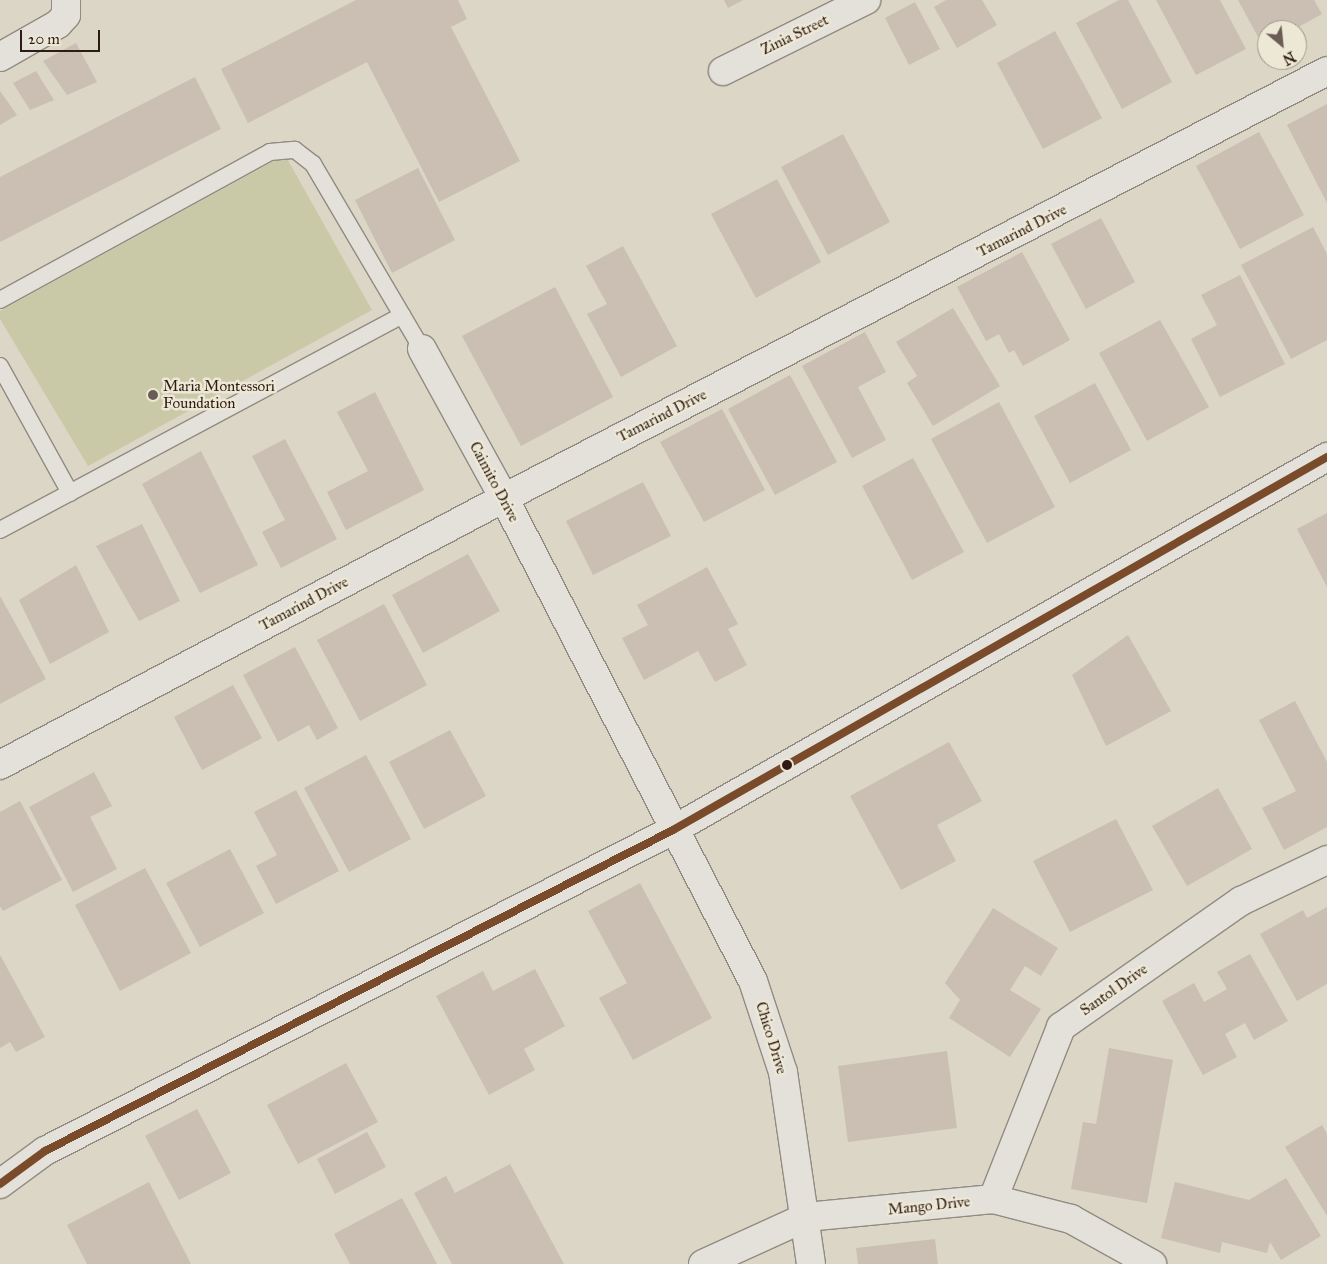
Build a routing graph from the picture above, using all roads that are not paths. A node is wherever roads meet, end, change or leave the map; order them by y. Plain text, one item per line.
1 (866, 0) edge
2 (66, 8) edge
3 (0, 57) edge
4 (723, 71) dead end
5 (1327, 71) edge
6 (0, 300) edge
7 (402, 315) junction
8 (422, 349) joint
9 (0, 366) edge
10 (1327, 457) edge
11 (70, 493) junction
12 (504, 498) junction
13 (0, 530) edge
14 (0, 765) edge
15 (673, 830) junction
16 (1327, 860) edge
17 (0, 1184) edge
18 (993, 1199) junction
19 (806, 1217) junction
20 (703, 1264) edge
21 (811, 1264) edge
22 (1152, 1264) edge

1 - 4 street, Zinia Street
2 - 3 street
5 - 12 street, Tamarind Drive
6 - 7 lane
7 - 8 lane
7 - 11 lane
8 - 12 street, Caimito Drive
9 - 11 lane
10 - 15 street
11 - 13 lane
12 - 14 street, Tamarind Drive
12 - 15 street, Caimito Drive
15 - 17 street
15 - 19 street, Chico Drive
16 - 18 street, Santol Drive
18 - 19 street, Mango Drive
18 - 22 street, Mango Drive
19 - 20 street, Mango Drive
19 - 21 street, Chico Drive

